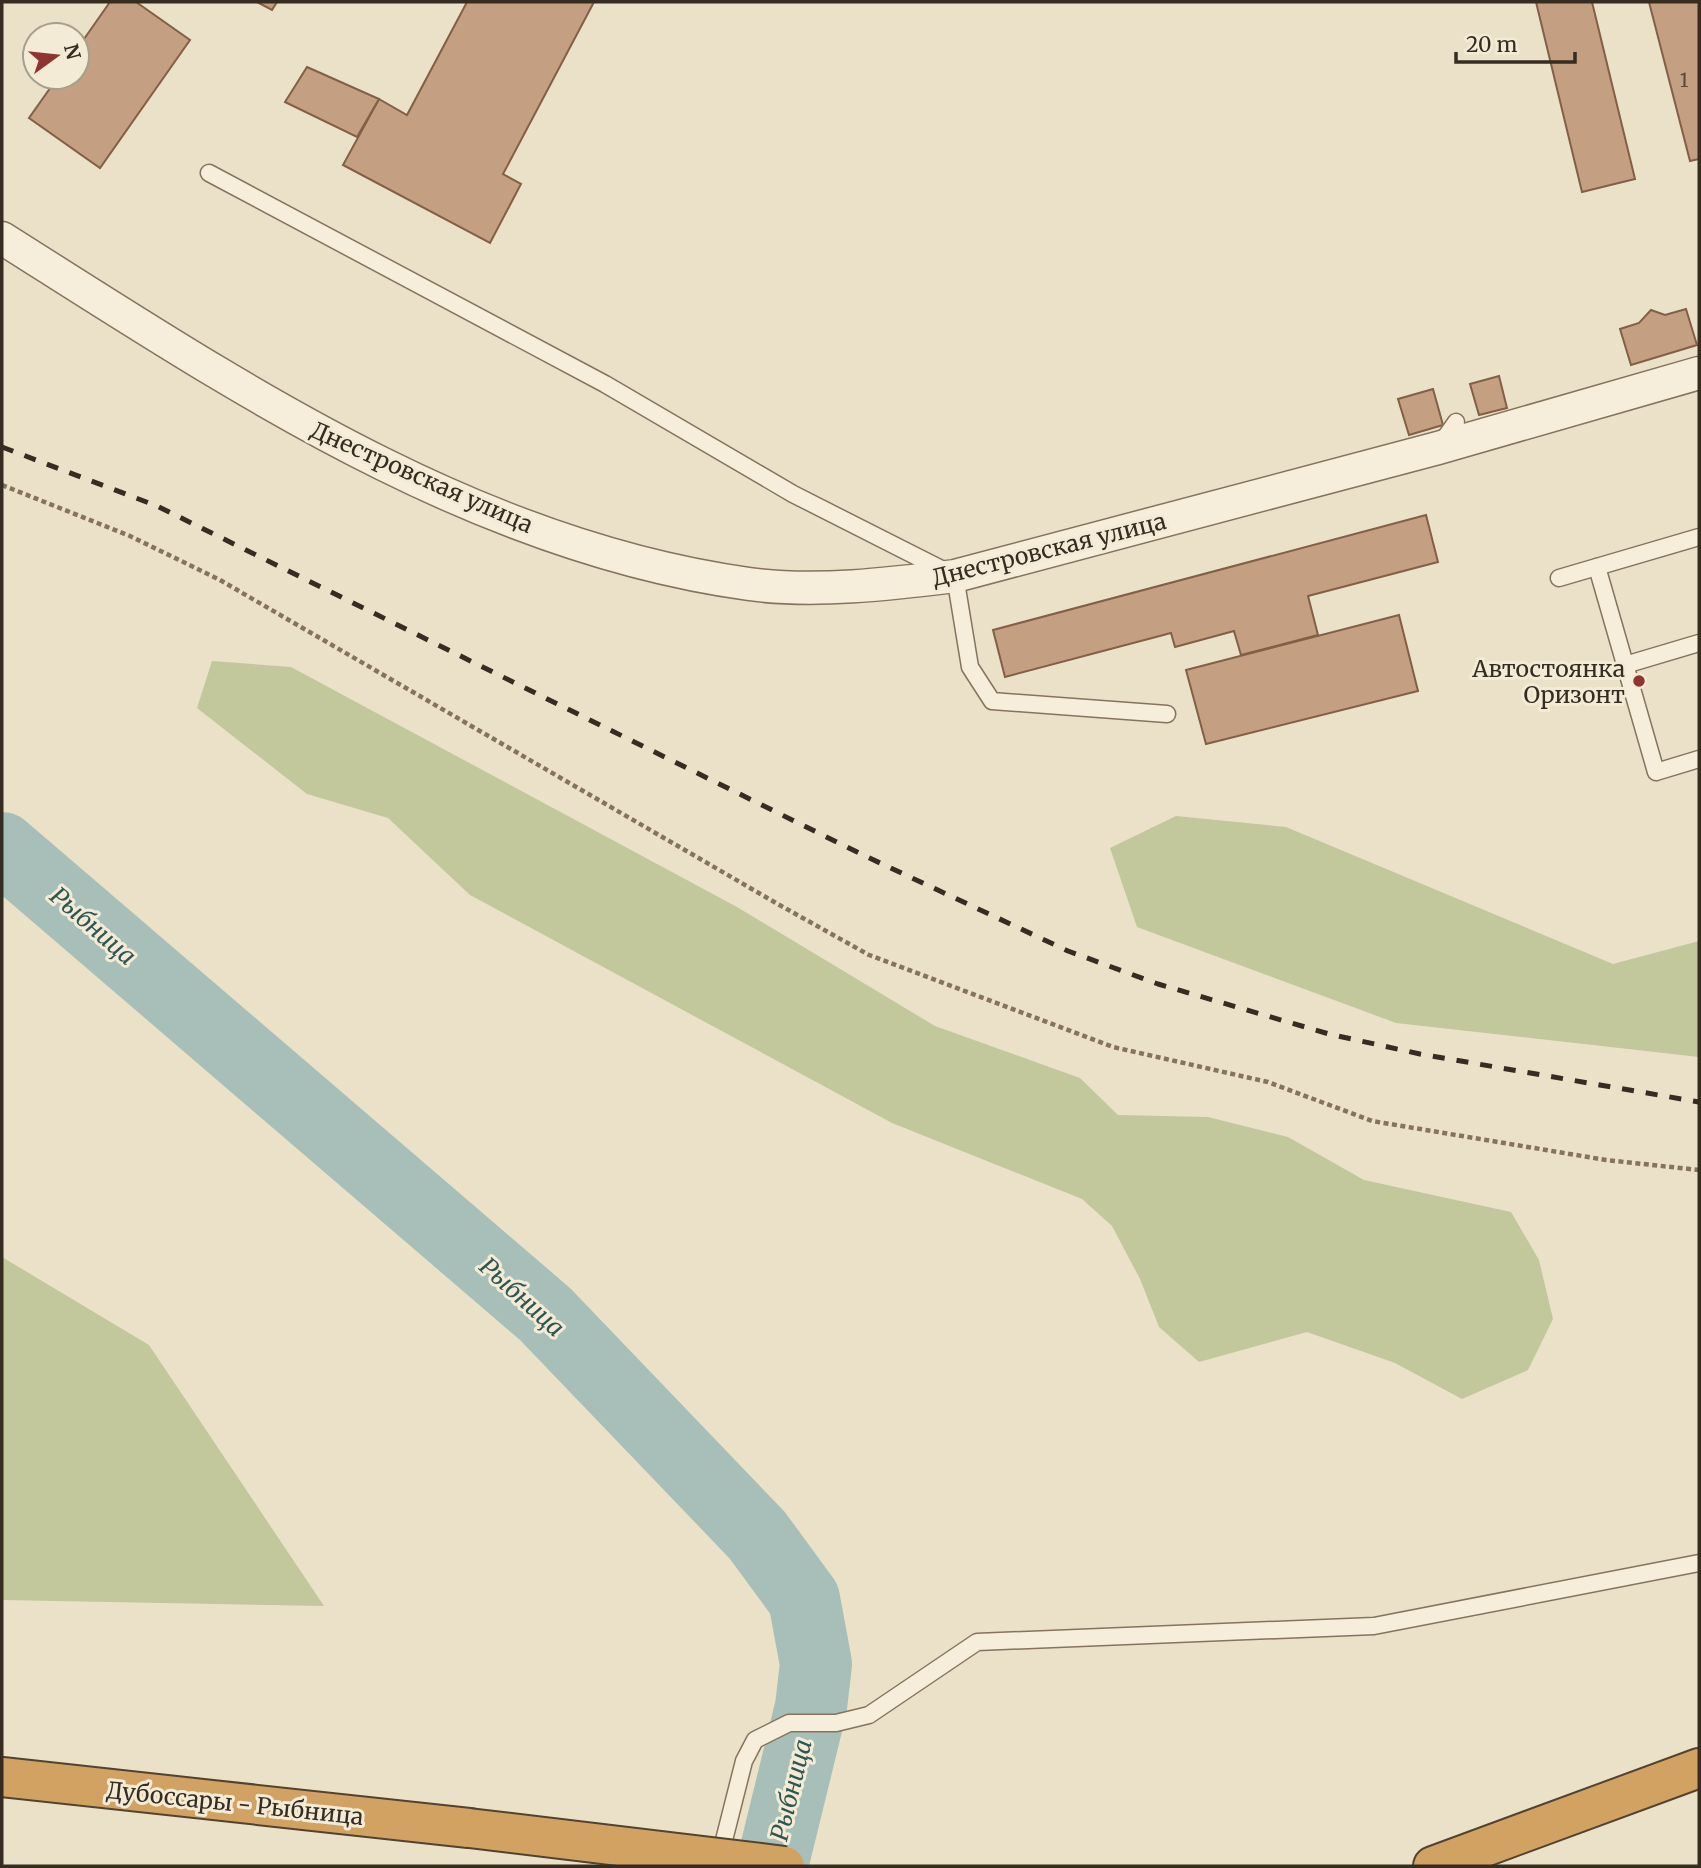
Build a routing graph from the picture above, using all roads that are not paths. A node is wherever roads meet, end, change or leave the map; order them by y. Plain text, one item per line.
1 (209, 173) dead end
2 (2, 238) edge
3 (1699, 373) edge
4 (1456, 422) dead end
5 (1438, 448) junction
6 (1699, 537) edge
7 (1597, 567) junction
8 (955, 576) junction
9 (1559, 578) dead end
10 (1699, 643) edge
11 (1625, 665) junction
12 (1167, 714) dead end
13 (1699, 759) edge
14 (1699, 1563) edge
15 (1699, 1768) edge
16 (2, 1777) edge
17 (717, 1866) edge
18 (785, 1866) edge
19 (1433, 1866) edge

1 - 8 lane
2 - 8 street, Днестровская улица
3 - 5 street, Днестровская улица
4 - 5 lane
5 - 8 street, Днестровская улица
6 - 7 lane
7 - 9 lane
7 - 11 lane
8 - 12 lane
10 - 11 lane
11 - 13 lane
14 - 17 lane
15 - 19 highway
16 - 18 highway, Дубоссары - Рыбница, bridge

